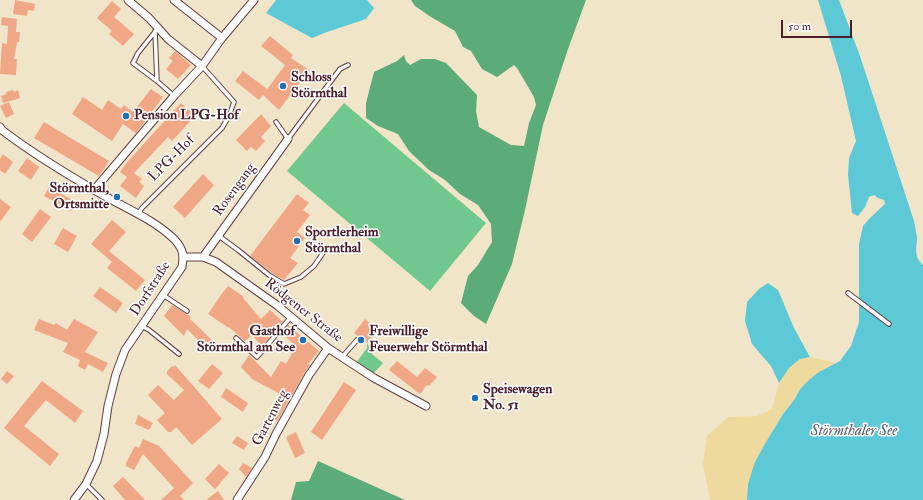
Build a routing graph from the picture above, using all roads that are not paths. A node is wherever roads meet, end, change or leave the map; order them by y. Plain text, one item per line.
1 (128, 0) edge
2 (174, 0) edge
3 (254, 0) edge
4 (157, 30) junction
5 (222, 38) junction
6 (348, 64) dead end
7 (202, 66) junction
8 (157, 81) junction
9 (174, 96) junction
10 (276, 122) dead end
11 (0, 127) edge
12 (288, 139) junction
13 (94, 190) junction
14 (138, 214) junction
15 (218, 235) junction
16 (325, 250) dead end
17 (184, 257) junction
18 (203, 257) junction
19 (848, 293) dead end
20 (163, 295) junction
21 (188, 311) dead end
22 (292, 316) junction
23 (889, 324) dead end
24 (142, 326) junction
25 (236, 338) dead end
26 (357, 340) dead end
27 (328, 348) junction
28 (179, 354) dead end
29 (342, 357) junction
30 (426, 406) dead end
31 (86, 484) junction
32 (74, 500) edge
33 (102, 500) edge
34 (237, 500) edge

1 - 4 street
2 - 5 street
3 - 5 street
4 - 7 street
4 - 8 lane
4 - 8 lane
5 - 7 street
6 - 12 lane
7 - 9 street
7 - 14 lane, LPG-Hof
8 - 9 lane
9 - 13 street
10 - 12 lane
11 - 13 street, Dorfstraße
12 - 15 street, Rosengang
13 - 14 street, Dorfstraße
14 - 17 street, Dorfstraße
15 - 16 lane
15 - 18 street, Rosengang
17 - 18 street, Rödgener Straße
17 - 20 street, Dorfstraße
18 - 22 street, Rödgener Straße
19 - 23 lane
20 - 21 lane
20 - 24 street, Dorfstraße
22 - 25 lane
22 - 27 street, Rödgener Straße
24 - 28 lane
24 - 31 street, Dorfstraße
26 - 29 lane
27 - 29 street, Rödgener Straße
27 - 34 street, Gartenweg
29 - 30 street, Rödgener Straße
31 - 32 street, Dorfstraße
31 - 33 lane

